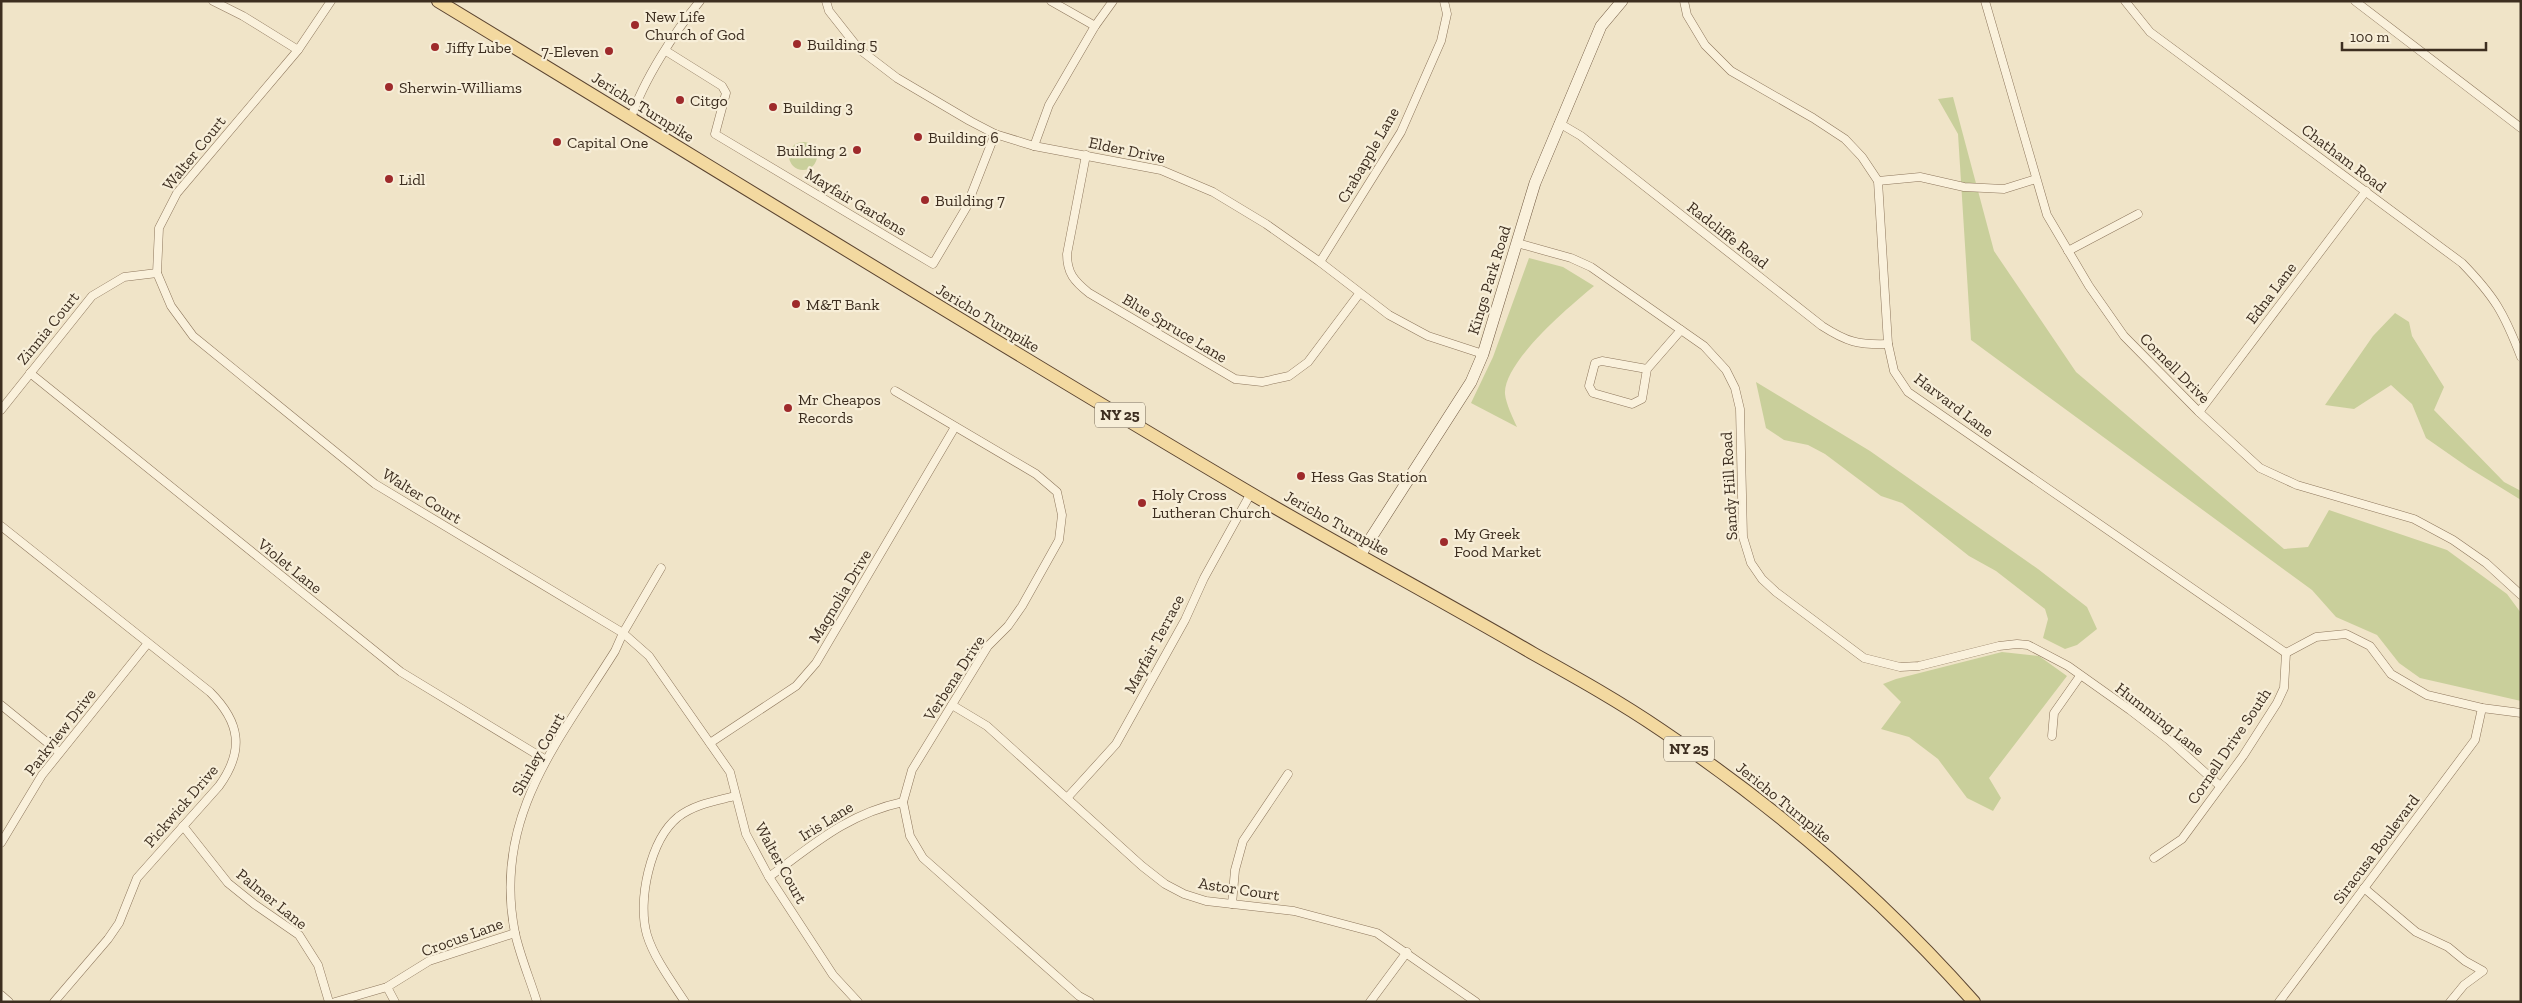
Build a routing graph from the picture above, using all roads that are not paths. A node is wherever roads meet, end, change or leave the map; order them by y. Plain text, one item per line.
1 (213, 1) edge
2 (331, 1) edge
3 (438, 1) edge
4 (700, 1) edge
5 (826, 1) edge
6 (1051, 1) edge
7 (1113, 1) edge
8 (1444, 1) edge
9 (1622, 1) edge
10 (1684, 1) edge
11 (1985, 1) edge
12 (2125, 1) edge
13 (2355, 1) edge
14 (1095, 26) junction
15 (298, 50) junction
16 (666, 51) junction
17 (631, 118) junction
18 (1559, 123) junction
19 (2521, 128) edge
20 (995, 134) junction
21 (1034, 146) junction
22 (1086, 155) junction
23 (2036, 179) junction
24 (1878, 180) junction
25 (2366, 191) junction
26 (2138, 214) dead end
27 (1517, 243) junction
28 (2068, 251) junction
29 (1320, 262) junction
30 (157, 273) junction
31 (1359, 294) junction
32 (1681, 330) junction
33 (1888, 344) junction
34 (1483, 354) junction
35 (2521, 357) edge
36 (1647, 370) junction
37 (30, 373) junction
38 (895, 391) dead end
39 (1, 410) edge
40 (2199, 412) junction
41 (955, 427) junction
42 (1251, 493) junction
43 (1, 526) edge
44 (1360, 555) junction
45 (661, 568) dead end
46 (2521, 595) edge
47 (623, 633) junction
48 (148, 643) junction
49 (2286, 653) junction
50 (2080, 676) junction
51 (1, 704) edge
52 (952, 705) junction
53 (2482, 708) junction
54 (2521, 713) edge
55 (2052, 736) dead end
56 (710, 743) junction
57 (59, 752) junction
58 (546, 760) junction
59 (1288, 774) dead end
60 (2220, 786) junction
61 (735, 796) junction
62 (1067, 798) junction
63 (904, 802) junction
64 (183, 826) junction
65 (1, 843) edge
66 (2154, 858) dead end
67 (768, 877) junction
68 (2364, 888) junction
69 (1232, 904) junction
70 (516, 933) junction
71 (1408, 952) junction
72 (387, 987) junction
73 (1, 995) edge
74 (9, 1002) edge
75 (54, 1002) edge
76 (328, 1002) edge
77 (336, 1002) edge
78 (395, 1002) edge
79 (537, 1002) edge
80 (685, 1002) edge
81 (858, 1002) edge
82 (1090, 1002) edge
83 (1370, 1002) edge
84 (1476, 1002) edge
85 (1974, 1002) edge
86 (2279, 1002) edge
87 (2450, 1002) edge

1 - 15 street
2 - 15 street, Walter Court
3 - 17 main road, Jericho Turnpike / NY 25
4 - 16 street
5 - 20 street, Elder Drive
6 - 14 street
7 - 14 street
8 - 29 street, Crabapple Lane
9 - 18 street, Kings Park Road
10 - 24 street
11 - 23 street, Cornell Drive
12 - 25 street, Chatham Road
13 - 19 street
14 - 21 street
15 - 30 street, Walter Court
16 - 17 street
16 - 20 street, Mayfair Gardens
17 - 42 main road, Jericho Turnpike / NY 25
18 - 27 street, Kings Park Road
18 - 33 street, Radcliffe Road
20 - 21 street, Elder Drive
21 - 22 street, Elder Drive
22 - 29 street, Elder Drive
22 - 31 street, Blue Spruce Lane
23 - 24 street
23 - 28 street, Cornell Drive
24 - 33 street, Harvard Lane
25 - 35 street, Chatham Road
25 - 40 street, Edna Lane
26 - 28 street
27 - 32 street, Sandy Hill Road
27 - 34 street, Kings Park Road
28 - 40 street, Cornell Drive
29 - 31 street, Elder Drive
30 - 37 street, Zinnia Court
30 - 47 street, Walter Court
31 - 34 street, Elder Drive
32 - 36 street
32 - 50 street, Sandy Hill Road
33 - 49 street, Harvard Lane
34 - 44 street, Kings Park Road
36 - 36 street
37 - 39 street, Zinnia Court
37 - 58 street, Violet Lane
38 - 41 street, Verbena Drive
40 - 46 street, Cornell Drive
41 - 52 street, Verbena Drive
41 - 56 street, Magnolia Drive
42 - 44 main road, Jericho Turnpike / NY 25
42 - 62 street, Mayfair Terrace
43 - 48 street, Pickwick Drive
44 - 85 main road, Jericho Turnpike / NY 25
45 - 47 street, Shirley Court
47 - 56 street, Walter Court
47 - 58 street, Shirley Court
48 - 57 street, Parkview Drive
48 - 64 street, Pickwick Drive
49 - 53 street
49 - 60 street, Cornell Drive South
50 - 55 street
50 - 60 street, Humming Lane
51 - 57 street
52 - 62 street, Astor Court
52 - 63 street, Verbena Drive
53 - 54 street
53 - 68 street, Siracusa Boulevard
56 - 61 street, Walter Court
57 - 65 street, Parkview Drive
58 - 70 street, Shirley Court
59 - 69 street
60 - 66 street, Cornell Drive South
61 - 67 street, Walter Court
61 - 80 street
62 - 69 street, Astor Court
63 - 67 street, Iris Lane
63 - 82 street, Verbena Drive
64 - 75 street, Pickwick Drive
64 - 76 street, Palmer Lane
67 - 81 street, Walter Court
68 - 86 street, Siracusa Boulevard
68 - 87 street
69 - 71 street, Astor Court
70 - 72 street, Crocus Lane
70 - 79 street, Shirley Court
71 - 83 street
71 - 84 street, Astor Court
72 - 77 street, Crocus Lane
72 - 78 street
73 - 74 street

